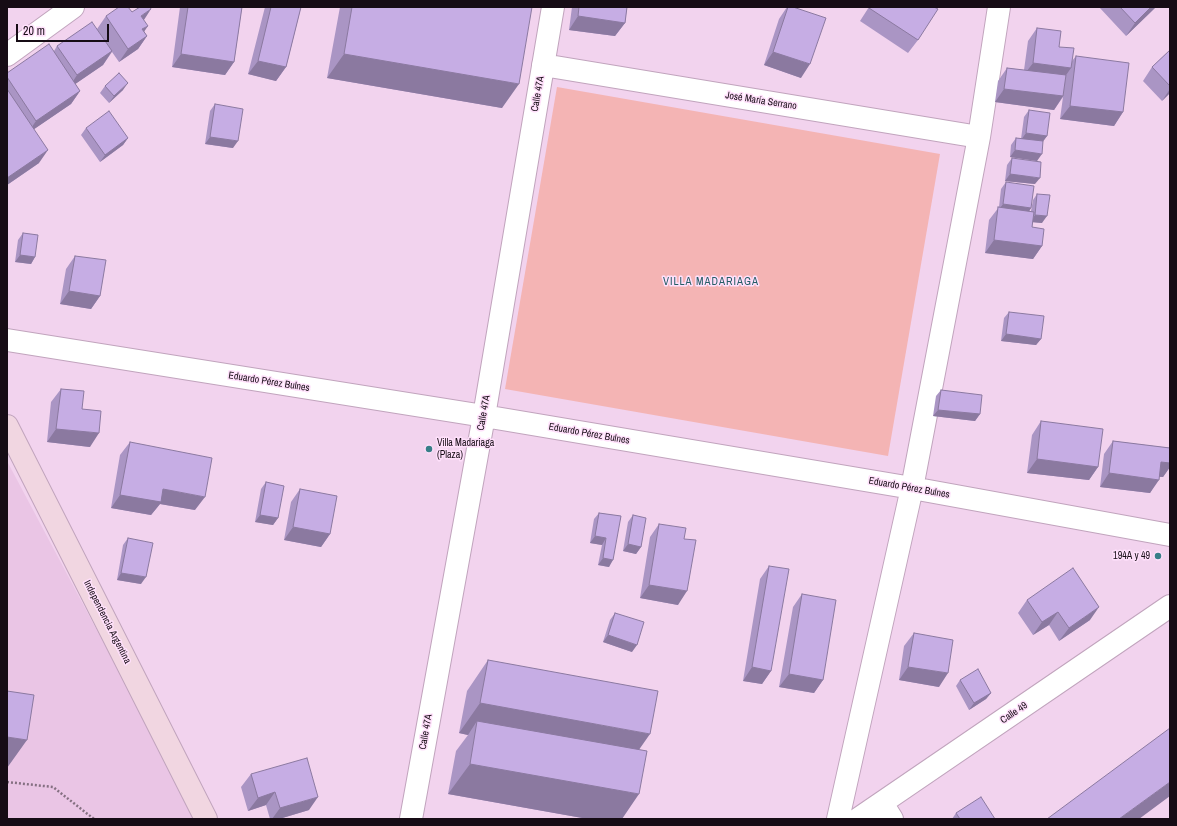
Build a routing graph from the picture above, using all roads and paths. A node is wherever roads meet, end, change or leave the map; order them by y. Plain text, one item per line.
1 (73, 7) edge
2 (999, 7) edge
3 (549, 8) edge
4 (7, 55) edge
5 (543, 65) junction
6 (979, 137) junction
7 (7, 340) edge
8 (484, 416) junction
9 (7, 426) edge
10 (912, 488) junction
11 (1170, 535) edge
12 (1170, 606) edge
13 (7, 782) edge
14 (887, 811) edge
15 (94, 819) edge
16 (206, 819) edge
17 (411, 819) edge
18 (838, 819) edge
19 (858, 819) edge

1 - 4 street
2 - 6 street
3 - 5 street, Calle 47A
5 - 6 street, José María Serrano
5 - 8 street, Calle 47A
6 - 10 street
7 - 8 street, Eduardo Pérez Bulnes
8 - 10 street, Eduardo Pérez Bulnes
8 - 17 street, Calle 47A
9 - 16 main road, Independencia Argentina
10 - 11 street, Eduardo Pérez Bulnes
10 - 18 street
12 - 14 street, Calle 49
13 - 15 path
14 - 19 street, Calle 49

